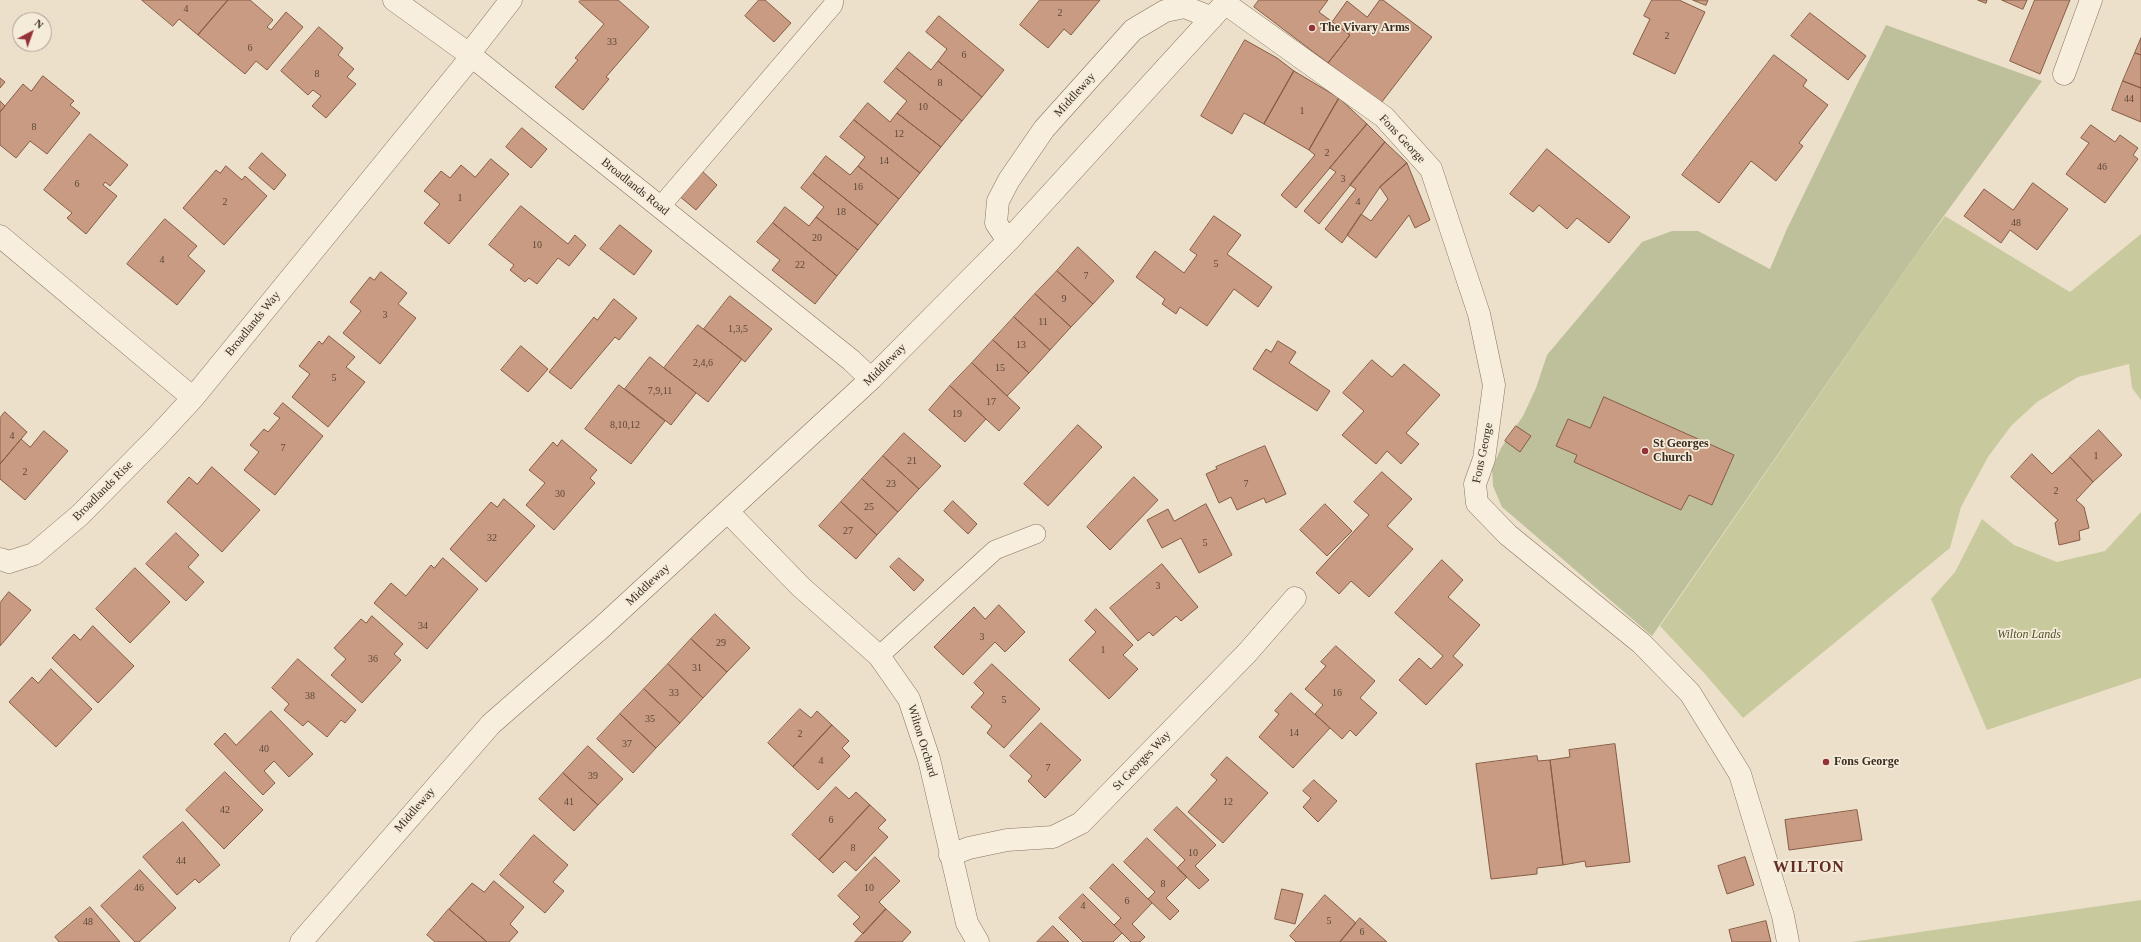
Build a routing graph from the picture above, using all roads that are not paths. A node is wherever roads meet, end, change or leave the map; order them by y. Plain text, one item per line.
1 (394, 0) edge
2 (511, 0) edge
3 (834, 0) edge
4 (2091, 0) edge
5 (1222, 7) edge
6 (471, 55) junction
7 (2064, 74) dead end
8 (660, 207) junction
9 (0, 236) edge
10 (1008, 241) junction
11 (871, 380) junction
12 (193, 398) junction
13 (728, 512) junction
14 (1036, 534) dead end
15 (0, 559) edge
16 (1295, 598) dead end
17 (879, 656) junction
18 (950, 855) junction
19 (301, 942) edge
20 (978, 942) edge
21 (1788, 942) edge

1 - 6 street, Broadlands Road
2 - 6 street, Broadlands Way
3 - 8 lane
4 - 7 street
5 - 10 street, Middleway
5 - 10 street, Middleway
5 - 21 street, Fons George
6 - 8 street, Broadlands Road
6 - 12 street, Broadlands Way
8 - 11 street, Broadlands Road
9 - 12 street
10 - 11 street, Middleway
11 - 13 street, Middleway
12 - 15 street, Broadlands Rise
13 - 17 street, Wilton Orchard
13 - 19 street, Middleway
14 - 17 lane
16 - 18 street, St Georges Way
17 - 18 street, Wilton Orchard
18 - 20 street, Wilton Orchard

